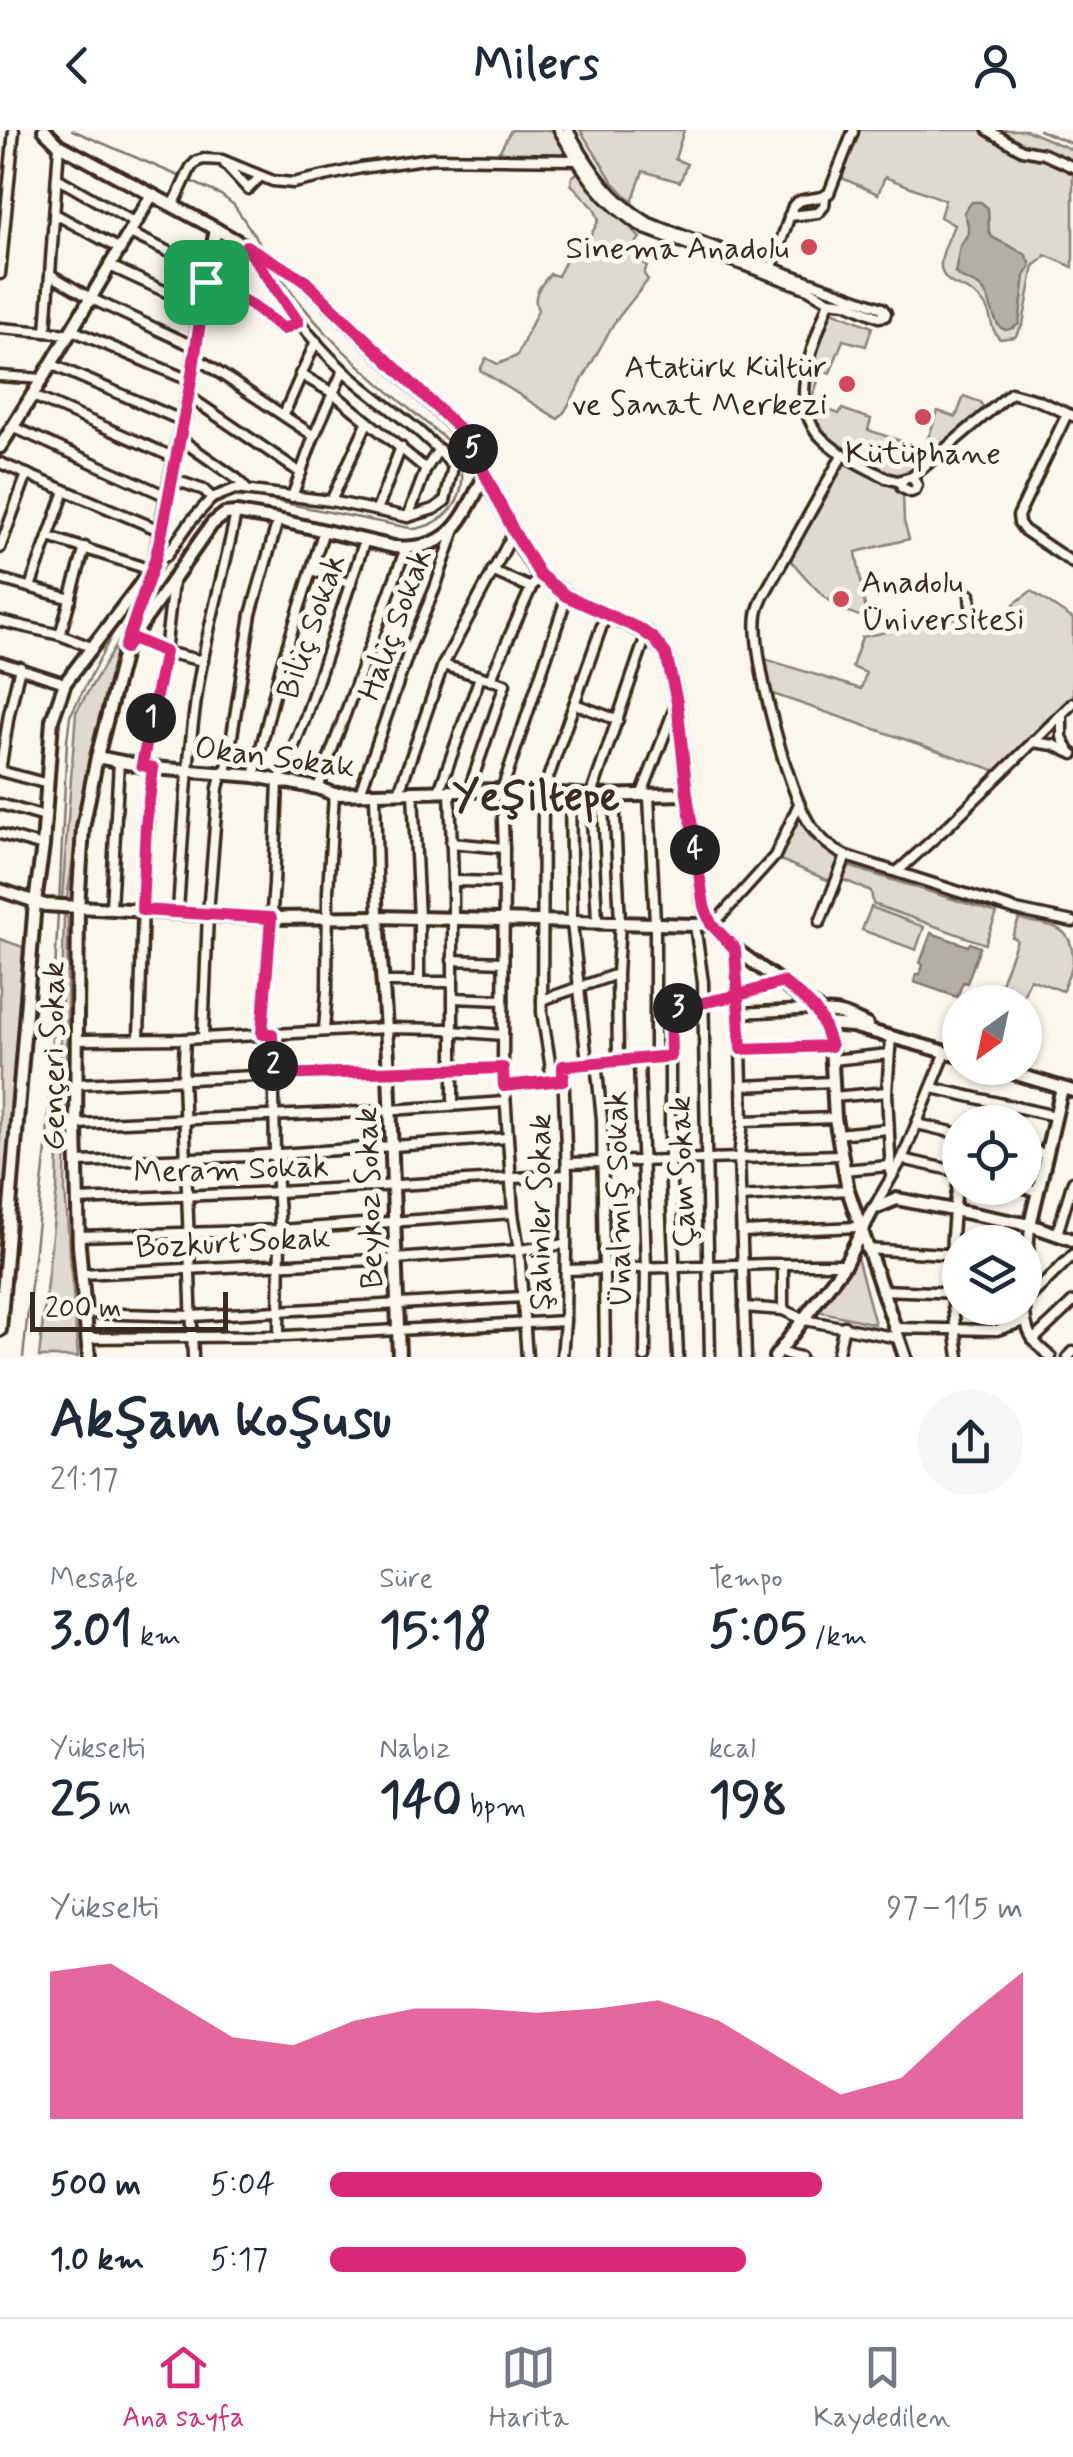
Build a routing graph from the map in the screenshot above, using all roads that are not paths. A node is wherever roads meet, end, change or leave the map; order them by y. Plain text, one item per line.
1 (14, 130) edge
2 (44, 130) edge
3 (560, 130) edge
4 (568, 130) edge
5 (988, 130) edge
6 (852, 132) edge
7 (59, 146) junction
8 (222, 160) junction
9 (581, 160) junction
10 (1073, 167) edge
11 (260, 177) junction
12 (57, 178) junction
13 (152, 195) junction
14 (825, 197) junction
15 (173, 206) junction
16 (55, 214) junction
17 (2, 215) edge
18 (789, 216) junction
19 (133, 228) junction
20 (216, 229) junction
21 (120, 249) junction
22 (251, 249) junction
23 (110, 266) junction
24 (771, 270) junction
25 (0, 274) edge
26 (50, 275) junction
27 (207, 276) junction
28 (832, 298) junction
29 (92, 299) junction
30 (201, 308) junction
31 (298, 322) junction
32 (0, 328) edge
33 (46, 332) junction
34 (71, 332) junction
35 (316, 342) junction
36 (195, 351) junction
37 (53, 365) junction
38 (343, 370) junction
39 (300, 374) junction
40 (0, 376) edge
41 (42, 379) junction
42 (191, 381) junction
43 (334, 393) junction
44 (31, 395) junction
45 (188, 396) junction
46 (284, 414) junction
47 (1070, 415) edge
48 (183, 421) junction
49 (368, 423) junction
50 (13, 427) junction
51 (314, 436) junction
52 (180, 439) junction
53 (0, 447) edge
54 (401, 448) junction
55 (439, 449) junction
56 (843, 454) junction
57 (176, 458) junction
58 (0, 463) edge
59 (426, 469) junction
60 (301, 473) junction
61 (26, 474) junction
62 (485, 475) junction
63 (172, 479) junction
64 (65, 490) junction
65 (246, 490) junction
66 (168, 497) junction
67 (292, 497) junction
68 (212, 498) junction
69 (331, 502) junction
70 (377, 510) junction
71 (236, 512) junction
72 (408, 516) junction
73 (278, 520) junction
74 (455, 528) junction
75 (324, 530) junction
76 (162, 531) junction
77 (514, 532) junction
78 (49, 536) junction
79 (365, 540) junction
80 (85, 547) junction
81 (0, 548) edge
82 (406, 548) junction
83 (1073, 563) edge
84 (153, 565) junction
85 (312, 570) junction
86 (492, 571) junction
87 (540, 575) junction
88 (174, 576) junction
89 (0, 579) edge
90 (351, 584) junction
91 (30, 587) junction
92 (531, 588) junction
93 (970, 595) dead end
94 (566, 596) junction
95 (70, 599) junction
96 (971, 606) dead end
97 (606, 614) junction
98 (0, 621) edge
99 (647, 633) junction
100 (60, 635) junction
101 (128, 643) junction
102 (91, 648) junction
103 (165, 652) junction
104 (203, 661) junction
105 (0, 662) edge
106 (443, 666) junction
107 (20, 667) junction
108 (485, 679) junction
109 (65, 682) junction
110 (677, 702) junction
111 (1073, 702) edge
112 (575, 704) junction
113 (1063, 714) junction
114 (618, 720) junction
115 (1033, 742) junction
116 (1071, 753) edge
117 (97, 757) junction
118 (119, 761) junction
119 (147, 766) junction
120 (189, 770) junction
121 (0, 771) edge
122 (222, 773) junction
123 (254, 776) junction
124 (278, 782) junction
125 (48, 784) junction
126 (318, 788) junction
127 (469, 790) junction
128 (502, 790) junction
129 (445, 791) junction
130 (400, 792) junction
131 (414, 792) junction
132 (543, 792) junction
133 (360, 793) junction
134 (375, 793) junction
135 (334, 794) junction
136 (570, 794) junction
137 (687, 794) junction
138 (591, 796) junction
139 (614, 796) junction
140 (646, 796) junction
141 (0, 804) edge
142 (799, 804) junction
143 (45, 817) junction
144 (0, 834) edge
145 (451, 843) junction
146 (43, 846) junction
147 (504, 848) junction
148 (846, 856) junction
149 (898, 872) junction
150 (453, 881) junction
151 (504, 882) junction
152 (0, 890) edge
153 (40, 903) junction
154 (72, 907) junction
155 (111, 908) junction
156 (142, 910) junction
157 (178, 911) junction
158 (208, 913) junction
159 (328, 917) junction
160 (378, 917) junction
161 (271, 918) junction
162 (420, 918) junction
163 (453, 919) junction
164 (502, 922) junction
165 (541, 922) junction
166 (597, 922) junction
167 (620, 922) junction
168 (820, 922) dead end
169 (1073, 922) edge
170 (572, 923) junction
171 (655, 923) junction
172 (711, 924) junction
173 (695, 926) junction
174 (735, 949) junction
175 (452, 960) junction
176 (503, 962) junction
177 (617, 974) junction
178 (419, 981) junction
179 (383, 982) junction
180 (452, 982) junction
181 (783, 982) junction
182 (579, 986) junction
183 (739, 995) junction
184 (453, 998) junction
185 (503, 1000) junction
186 (542, 1000) junction
187 (703, 1004) junction
188 (739, 1013) junction
189 (820, 1016) junction
190 (386, 1028) junction
191 (324, 1030) junction
192 (452, 1031) junction
193 (262, 1034) junction
194 (272, 1034) junction
195 (503, 1036) junction
196 (891, 1036) junction
197 (139, 1038) junction
198 (203, 1038) junction
199 (185, 1039) junction
200 (77, 1040) junction
201 (831, 1046) junction
202 (741, 1049) junction
203 (942, 1051) edge
204 (889, 1054) junction
205 (671, 1056) junction
206 (655, 1058) junction
207 (832, 1060) junction
208 (639, 1061) junction
209 (592, 1062) junction
210 (618, 1062) junction
211 (942, 1063) edge
212 (563, 1066) junction
213 (503, 1068) junction
214 (550, 1068) junction
215 (389, 1071) junction
216 (452, 1071) junction
217 (273, 1075) junction
218 (182, 1080) junction
219 (558, 1081) junction
220 (832, 1082) junction
221 (1042, 1082) edge
222 (77, 1084) junction
223 (504, 1086) junction
224 (742, 1086) junction
225 (933, 1088) junction
226 (1067, 1089) edge
227 (886, 1092) junction
228 (833, 1097) junction
229 (505, 1102) junction
230 (453, 1106) junction
231 (389, 1110) junction
232 (273, 1116) junction
233 (1055, 1116) junction
234 (835, 1118) junction
235 (185, 1120) junction
236 (742, 1121) junction
237 (76, 1124) junction
238 (918, 1124) junction
239 (888, 1129) junction
240 (942, 1130) edge
241 (837, 1134) junction
242 (508, 1138) junction
243 (390, 1146) junction
244 (1042, 1153) edge
245 (274, 1154) junction
246 (1045, 1154) junction
247 (840, 1155) junction
248 (740, 1157) junction
249 (187, 1158) junction
250 (706, 1158) junction
251 (902, 1159) junction
252 (670, 1160) junction
253 (603, 1161) junction
254 (644, 1161) junction
255 (77, 1162) junction
256 (567, 1164) junction
257 (890, 1166) junction
258 (1042, 1168) edge
259 (942, 1169) edge
260 (843, 1170) junction
261 (567, 1175) junction
262 (510, 1176) junction
263 (891, 1177) junction
264 (1073, 1181) edge
265 (392, 1185) junction
266 (848, 1190) junction
267 (278, 1192) junction
268 (188, 1194) junction
269 (741, 1197) junction
270 (77, 1200) junction
271 (954, 1205) edge
272 (1034, 1205) edge
273 (872, 1209) junction
274 (953, 1210) junction
275 (513, 1213) junction
276 (394, 1223) junction
277 (954, 1225) edge
278 (1030, 1225) joint
279 (1042, 1229) edge
280 (280, 1230) junction
281 (860, 1231) junction
282 (742, 1232) junction
283 (188, 1233) junction
284 (1057, 1234) junction
285 (79, 1236) junction
286 (1073, 1240) edge
287 (566, 1244) junction
288 (866, 1249) junction
289 (519, 1250) junction
290 (942, 1253) edge
291 (1073, 1255) edge
292 (395, 1259) junction
293 (743, 1264) junction
294 (783, 1264) junction
295 (845, 1264) junction
296 (281, 1265) junction
297 (708, 1265) junction
298 (675, 1266) junction
299 (646, 1267) junction
300 (605, 1269) junction
301 (190, 1270) junction
302 (566, 1270) junction
303 (81, 1274) junction
304 (1042, 1285) edge
305 (880, 1290) junction
306 (942, 1292) edge
307 (523, 1297) junction
308 (1073, 1302) edge
309 (396, 1305) junction
310 (744, 1307) junction
311 (783, 1310) junction
312 (278, 1312) junction
313 (85, 1313) junction
314 (192, 1316) junction
315 (806, 1320) junction
316 (565, 1321) junction
317 (526, 1324) junction
318 (955, 1325) edge
319 (1013, 1325) edge
320 (1027, 1325) edge
321 (844, 1326) junction
322 (955, 1329) junction
323 (0, 1330) edge
324 (397, 1330) junction
325 (896, 1333) junction
326 (280, 1336) junction
327 (87, 1338) junction
328 (192, 1338) junction
329 (1033, 1340) junction
330 (1040, 1349) junction
331 (777, 1355) edge
332 (88, 1357) edge
333 (192, 1357) edge
334 (398, 1357) edge
335 (527, 1357) edge
336 (562, 1357) edge
337 (604, 1357) edge
338 (645, 1357) edge
339 (678, 1357) edge
340 (710, 1357) edge
341 (746, 1357) edge
342 (800, 1357) edge
343 (837, 1357) edge
344 (904, 1357) edge
345 (959, 1357) edge
346 (1030, 1357) edge
347 (1051, 1357) edge

1 - 17 street
2 - 7 street
3 - 9 street
4 - 9 street
5 - 10 street
6 - 14 street
7 - 12 street
7 - 13 street
8 - 11 street
8 - 11 street
8 - 15 street
9 - 11 street
9 - 24 street
12 - 16 street
12 - 19 street
13 - 15 street
13 - 19 street
14 - 18 street
14 - 18 street
15 - 20 street
16 - 21 street
16 - 26 street
17 - 25 street
18 - 24 street
19 - 21 street
19 - 27 street
20 - 22 street
20 - 27 street, Gençeri Sokak
21 - 23 street
22 - 31 street
22 - 62 street
23 - 29 street
23 - 30 street
24 - 28 street
24 - 28 street
26 - 29 street
26 - 33 street
27 - 30 street, Gençeri Sokak
27 - 31 street
28 - 28 street
28 - 56 street
29 - 34 street
29 - 36 street
30 - 36 street, Gençeri Sokak
31 - 35 street
32 - 33 street
33 - 34 street
34 - 37 street
34 - 42 street
35 - 38 street
35 - 39 street
36 - 42 street, Gençeri Sokak
36 - 46 street
37 - 41 street
37 - 48 street
38 - 43 street
38 - 55 street
39 - 43 street
39 - 46 street
40 - 41 street
41 - 44 street
42 - 45 street, Gençeri Sokak
43 - 49 street
43 - 51 street
44 - 50 street
44 - 57 street
45 - 48 street, Gençeri Sokak
45 - 60 street
46 - 51 street
47 - 56 street
47 - 83 street
48 - 52 street, Gençeri Sokak
49 - 54 street
49 - 69 street
50 - 53 street
50 - 66 street
51 - 60 street
52 - 57 street, Gençeri Sokak
52 - 65 street
54 - 59 street
54 - 70 street
55 - 59 street
55 - 72 street
56 - 142 street
57 - 63 street, Gençeri Sokak
58 - 61 street
59 - 72 street
60 - 67 street
61 - 64 street
61 - 81 street
62 - 74 street
62 - 77 street
63 - 66 street, Gençeri Sokak
63 - 68 street
64 - 76 street
64 - 78 street
65 - 67 street
65 - 68 street
66 - 76 street, Gençeri Sokak
67 - 69 street
68 - 84 street
69 - 70 street
70 - 72 street
71 - 73 street
71 - 88 street
71 - 104 street
73 - 75 street
73 - 122 street
74 - 82 street
74 - 133 street, Haliç Sokak
75 - 79 street
75 - 85 street
76 - 84 street, Gençeri Sokak
77 - 86 street
77 - 87 street
78 - 80 street
78 - 91 street
79 - 82 street
79 - 90 street, Biliç Sokak
80 - 84 street
80 - 95 street
82 - 126 street
84 - 101 street, Gençeri Sokak
84 - 102 street
85 - 90 street
85 - 123 street
86 - 92 street
86 - 106 street
87 - 92 street
87 - 94 street
88 - 101 street
88 - 103 street
89 - 91 street
90 - 124 street, Biliç Sokak
91 - 95 street
92 - 108 street
93 - 96 street
94 - 97 street
94 - 128 street
95 - 100 street
97 - 99 street
97 - 112 street
98 - 100 street
99 - 110 street
99 - 114 street
100 - 102 street
101 - 103 street
101 - 117 street, Gençeri Sokak
102 - 109 street
103 - 104 street
103 - 119 street
104 - 120 street
105 - 107 street
106 - 108 street
106 - 130 street
107 - 109 street
107 - 121 street
108 - 127 street
108 - 129 street
109 - 125 street
110 - 137 street
110 - 140 street
111 - 113 street
112 - 114 street
112 - 132 street
113 - 115 street
113 - 116 street
114 - 138 street
115 - 116 street
115 - 149 street
117 - 118 street, Okan Sokak
117 - 154 street, Gençeri Sokak
118 - 119 street, Okan Sokak
118 - 155 street
119 - 120 street, Okan Sokak
119 - 156 street
120 - 122 street, Okan Sokak
120 - 157 street
121 - 125 street
122 - 123 street, Okan Sokak
122 - 158 street
123 - 124 street, Okan Sokak
124 - 126 street, Okan Sokak
124 - 161 street
125 - 143 street
126 - 135 street, Okan Sokak
127 - 128 street, Okan Sokak
127 - 129 street, Okan Sokak
128 - 132 street, Okan Sokak
128 - 147 street
129 - 131 street, Okan Sokak
129 - 145 street
130 - 131 street, Okan Sokak
130 - 134 street, Okan Sokak
131 - 162 street
132 - 136 street, Okan Sokak
132 - 165 street
133 - 134 street, Okan Sokak
133 - 135 street, Okan Sokak
134 - 160 street
135 - 159 street
136 - 138 street, Okan Sokak
136 - 170 street
137 - 140 street, Okan Sokak
137 - 172 street
138 - 139 street, Okan Sokak
138 - 166 street
139 - 140 street, Okan Sokak
139 - 167 street
140 - 171 street
141 - 143 street
142 - 148 street
142 - 172 street
143 - 146 street
144 - 146 street
145 - 147 street
145 - 150 street
146 - 153 street
147 - 151 street
148 - 149 street
148 - 168 street
149 - 169 street
150 - 151 street
150 - 163 street
151 - 164 street
152 - 153 street
153 - 154 street
153 - 323 street
154 - 155 street
154 - 200 street, Gençeri Sokak
155 - 156 street
156 - 157 street
156 - 197 street
157 - 158 street
158 - 161 street
158 - 198 street
159 - 160 street
159 - 161 street
159 - 191 street
160 - 162 street
160 - 179 street, Beykoz Sokak
161 - 193 street
162 - 163 street
162 - 178 street
163 - 164 street
163 - 175 street
164 - 165 street
164 - 176 street
165 - 170 street
165 - 186 street
166 - 167 street
166 - 170 street
167 - 171 street
167 - 177 street
170 - 182 street
171 - 173 street
171 - 206 street
172 - 173 street
172 - 174 street
173 - 187 street, Çam Sokak
174 - 181 street
174 - 183 street
175 - 176 street
175 - 180 street
176 - 185 street
177 - 182 street
177 - 210 street
178 - 179 street
178 - 180 street
179 - 190 street, Beykoz Sokak
180 - 184 street
181 - 183 street
181 - 189 street
182 - 186 street
182 - 209 street
183 - 187 street
183 - 188 street
184 - 185 street
184 - 192 street
185 - 195 street
186 - 214 street
187 - 205 street
187 - 250 street, Çam Sokak
188 - 189 street
188 - 202 street
189 - 196 street
189 - 201 street
190 - 191 street
190 - 192 street
190 - 215 street, Beykoz Sokak
191 - 194 street
192 - 195 street
192 - 216 street
193 - 194 street
193 - 198 street
194 - 217 street
195 - 213 street
196 - 203 street
196 - 204 street
197 - 199 street
197 - 200 street
198 - 199 street
199 - 218 street
200 - 222 street, Gençeri Sokak
201 - 202 street
201 - 207 street
202 - 224 street
204 - 207 street
204 - 227 street
205 - 206 street
205 - 252 street
206 - 208 street
207 - 220 street
208 - 210 street, Ünalmış Sokak
208 - 254 street, Ünalmış Sokak
209 - 210 street, Ünalmış Sokak
209 - 212 street, Ünalmış Sokak
209 - 253 street
211 - 225 street
212 - 214 street, Ünalmış Sokak
212 - 219 street, Şahinler Sokak
213 - 216 street
213 - 223 street
214 - 219 street
215 - 216 street
215 - 217 street
215 - 231 street, Beykoz Sokak
216 - 230 street
217 - 218 street
217 - 232 street
218 - 222 street
218 - 235 street
219 - 223 street
219 - 256 street, Şahinler Sokak
220 - 224 street
220 - 228 street
221 - 226 street
222 - 237 street, Gençeri Sokak
223 - 229 street
224 - 236 street
225 - 233 street
225 - 238 street
226 - 233 street
227 - 228 street
227 - 239 street
228 - 234 street
229 - 230 street
229 - 242 street
230 - 231 street
231 - 232 street
231 - 243 street, Beykoz Sokak
232 - 235 street
232 - 245 street
233 - 246 street
234 - 236 street
234 - 241 street
235 - 237 street
235 - 249 street
236 - 248 street
237 - 255 street, Gençeri Sokak
238 - 240 street
238 - 251 street
239 - 241 street
239 - 257 street
241 - 247 street
242 - 243 street
242 - 262 street
243 - 245 street
243 - 265 street, Beykoz Sokak
244 - 246 street
245 - 249 street
245 - 267 street
246 - 258 street
247 - 248 street
247 - 260 street
248 - 250 street
248 - 269 street
249 - 255 street
249 - 268 street
250 - 252 street
250 - 297 street, Çam Sokak
251 - 259 street
251 - 263 street
252 - 254 street
252 - 298 street
253 - 254 street
253 - 256 street
253 - 300 street
254 - 299 street, Ünalmış Sokak
255 - 270 street, Gençeri Sokak
256 - 261 street, Şahinler Sokak
257 - 260 street
257 - 263 street
260 - 266 street
261 - 262 street, Meram Sokak
261 - 287 street, Şahinler Sokak
262 - 265 street, Meram Sokak
262 - 275 street
263 - 273 street
264 - 284 street
265 - 267 street, Meram Sokak
265 - 276 street, Beykoz Sokak
266 - 269 street
266 - 281 street
267 - 268 street, Meram Sokak
267 - 280 street
268 - 270 street, Meram Sokak
268 - 283 street
269 - 282 street
270 - 285 street, Gençeri Sokak
271 - 274 street
272 - 278 street
273 - 274 street
273 - 281 street
274 - 277 street
274 - 278 street
275 - 276 street
275 - 289 street
276 - 280 street
276 - 292 street, Beykoz Sokak
279 - 284 street
280 - 283 street
280 - 296 street
281 - 282 street
281 - 288 street
281 - 295 street
282 - 293 street
283 - 285 street
283 - 301 street
284 - 286 street
285 - 303 street, Gençeri Sokak
287 - 289 street, Bozkurt Sokak
287 - 302 street, Şahinler Sokak
288 - 290 street
288 - 305 street
289 - 292 street, Bozkurt Sokak
289 - 307 street
291 - 304 street
292 - 296 street, Bozkurt Sokak
292 - 309 street, Beykoz Sokak
293 - 294 street
293 - 297 street
293 - 310 street
294 - 295 street
294 - 311 street
295 - 315 street
296 - 301 street, Bozkurt Sokak
296 - 312 street
297 - 298 street
297 - 340 street, Çam Sokak
298 - 299 street
298 - 339 street
299 - 300 street
299 - 338 street, Ünalmış Sokak
300 - 302 street
300 - 337 street
301 - 303 street, Bozkurt Sokak
301 - 314 street
302 - 316 street, Şahinler Sokak
303 - 313 street, Gençeri Sokak
305 - 306 street
305 - 325 street
307 - 309 street
307 - 317 street
308 - 329 street
309 - 312 street
309 - 324 street, Beykoz Sokak
310 - 311 street
310 - 341 street
311 - 315 street
312 - 314 street
312 - 326 street
313 - 314 street
313 - 327 street, Gençeri Sokak
314 - 328 street
315 - 321 street
315 - 331 street
316 - 317 street
316 - 336 street, Şahinler Sokak
317 - 324 street
317 - 335 street
318 - 322 street
319 - 322 street
320 - 329 street
321 - 325 street
321 - 343 street
322 - 325 street
322 - 345 street
324 - 326 street
324 - 334 street, Beykoz Sokak
325 - 344 street
326 - 328 street
327 - 328 street
327 - 332 street, Gençeri Sokak
328 - 333 street
329 - 330 street
330 - 346 street
330 - 347 street
331 - 342 street

